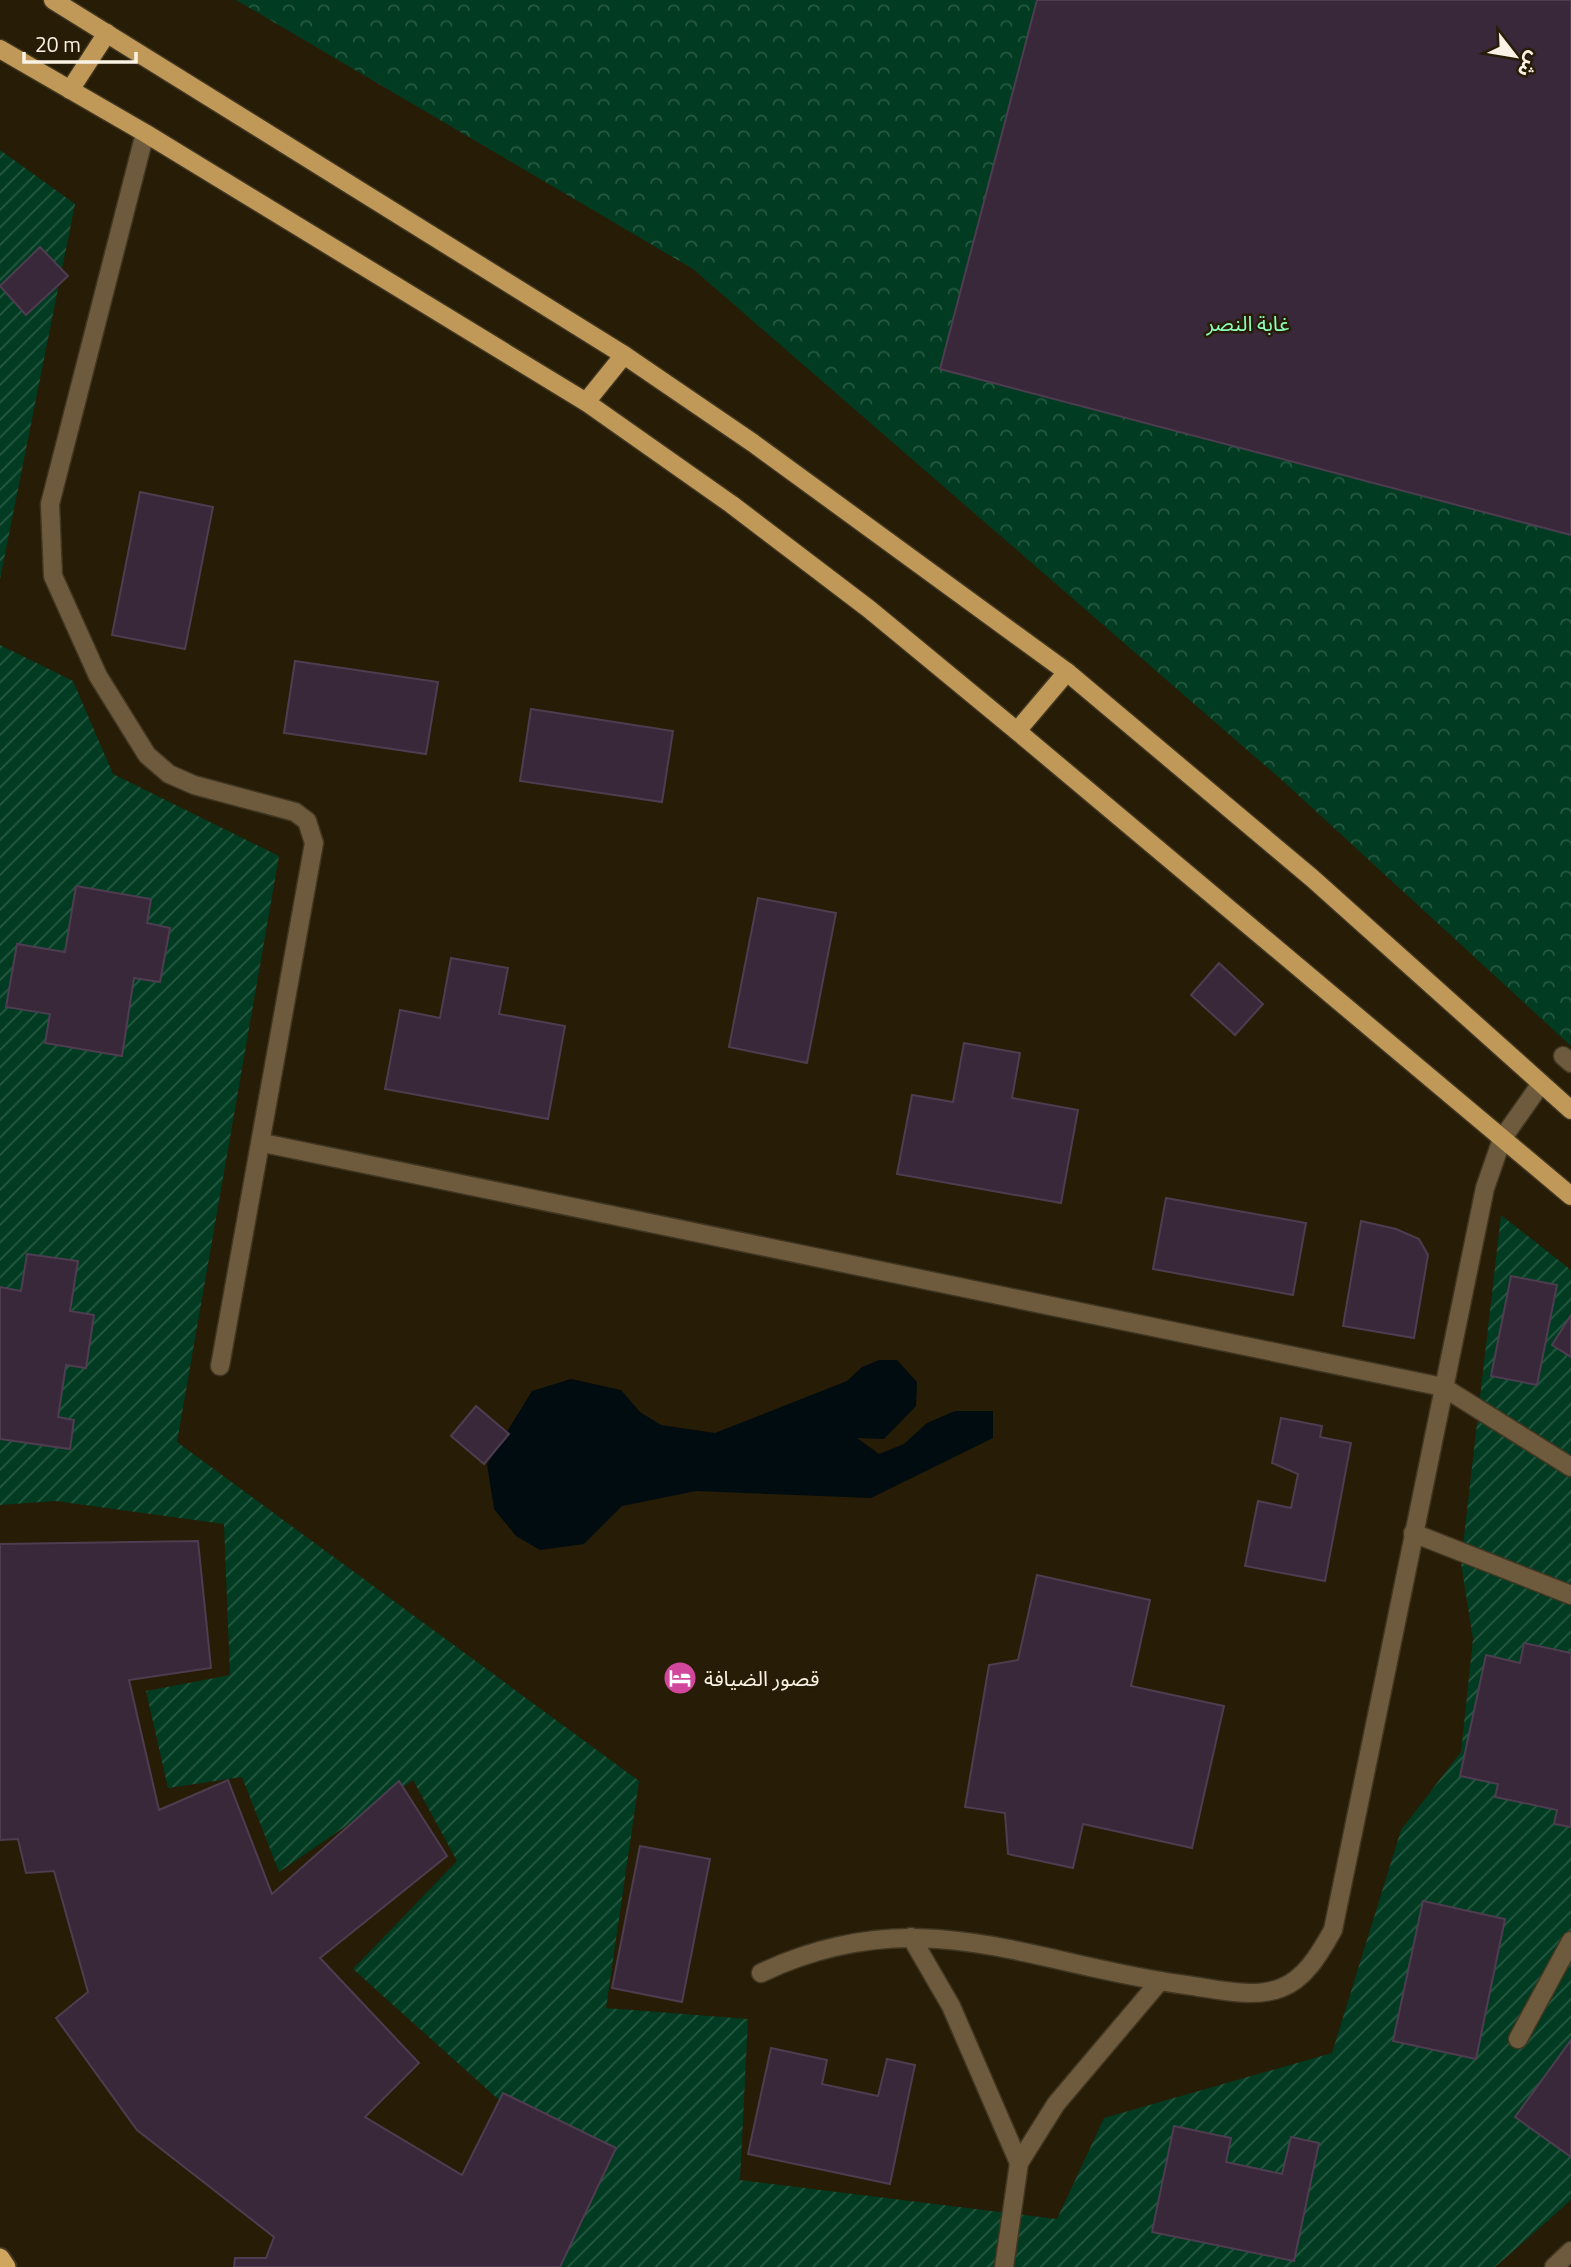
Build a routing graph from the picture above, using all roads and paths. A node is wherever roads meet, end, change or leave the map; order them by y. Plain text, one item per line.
1 (53, 0) edge
2 (107, 33) junction
3 (0, 49) edge
4 (70, 90) junction
5 (145, 133) junction
6 (624, 355) junction
7 (586, 402) junction
8 (1066, 672) junction
9 (1017, 731) junction
10 (1540, 1085) junction
11 (1571, 1110) edge
12 (1502, 1139) junction
13 (262, 1143) junction
14 (1571, 1196) edge
15 (220, 1366) dead end
16 (1443, 1387) junction
17 (1571, 1467) edge
18 (1413, 1533) junction
19 (1571, 1595) edge
20 (911, 1937) junction
21 (1571, 1941) edge
22 (761, 1973) dead end
23 (1160, 1981) junction
24 (1518, 2039) dead end
25 (1019, 2163) junction
26 (1571, 2250) edge
27 (0, 2259) edge
28 (6, 2267) edge
29 (1004, 2267) edge
30 (1554, 2267) edge

1 - 2 main road
2 - 4 main road
2 - 6 main road
3 - 4 main road
4 - 5 main road
5 - 7 main road
5 - 13 street
6 - 7 main road
6 - 8 main road
7 - 9 main road
8 - 9 main road
8 - 10 main road
9 - 12 main road
10 - 11 main road
10 - 12 street
12 - 14 main road
12 - 16 street
13 - 15 street
13 - 16 street
16 - 17 street
16 - 18 street
18 - 19 street
18 - 23 street
20 - 22 street
20 - 23 street
20 - 25 street
21 - 24 street
23 - 25 street
25 - 29 street
26 - 30 street
27 - 28 highway

